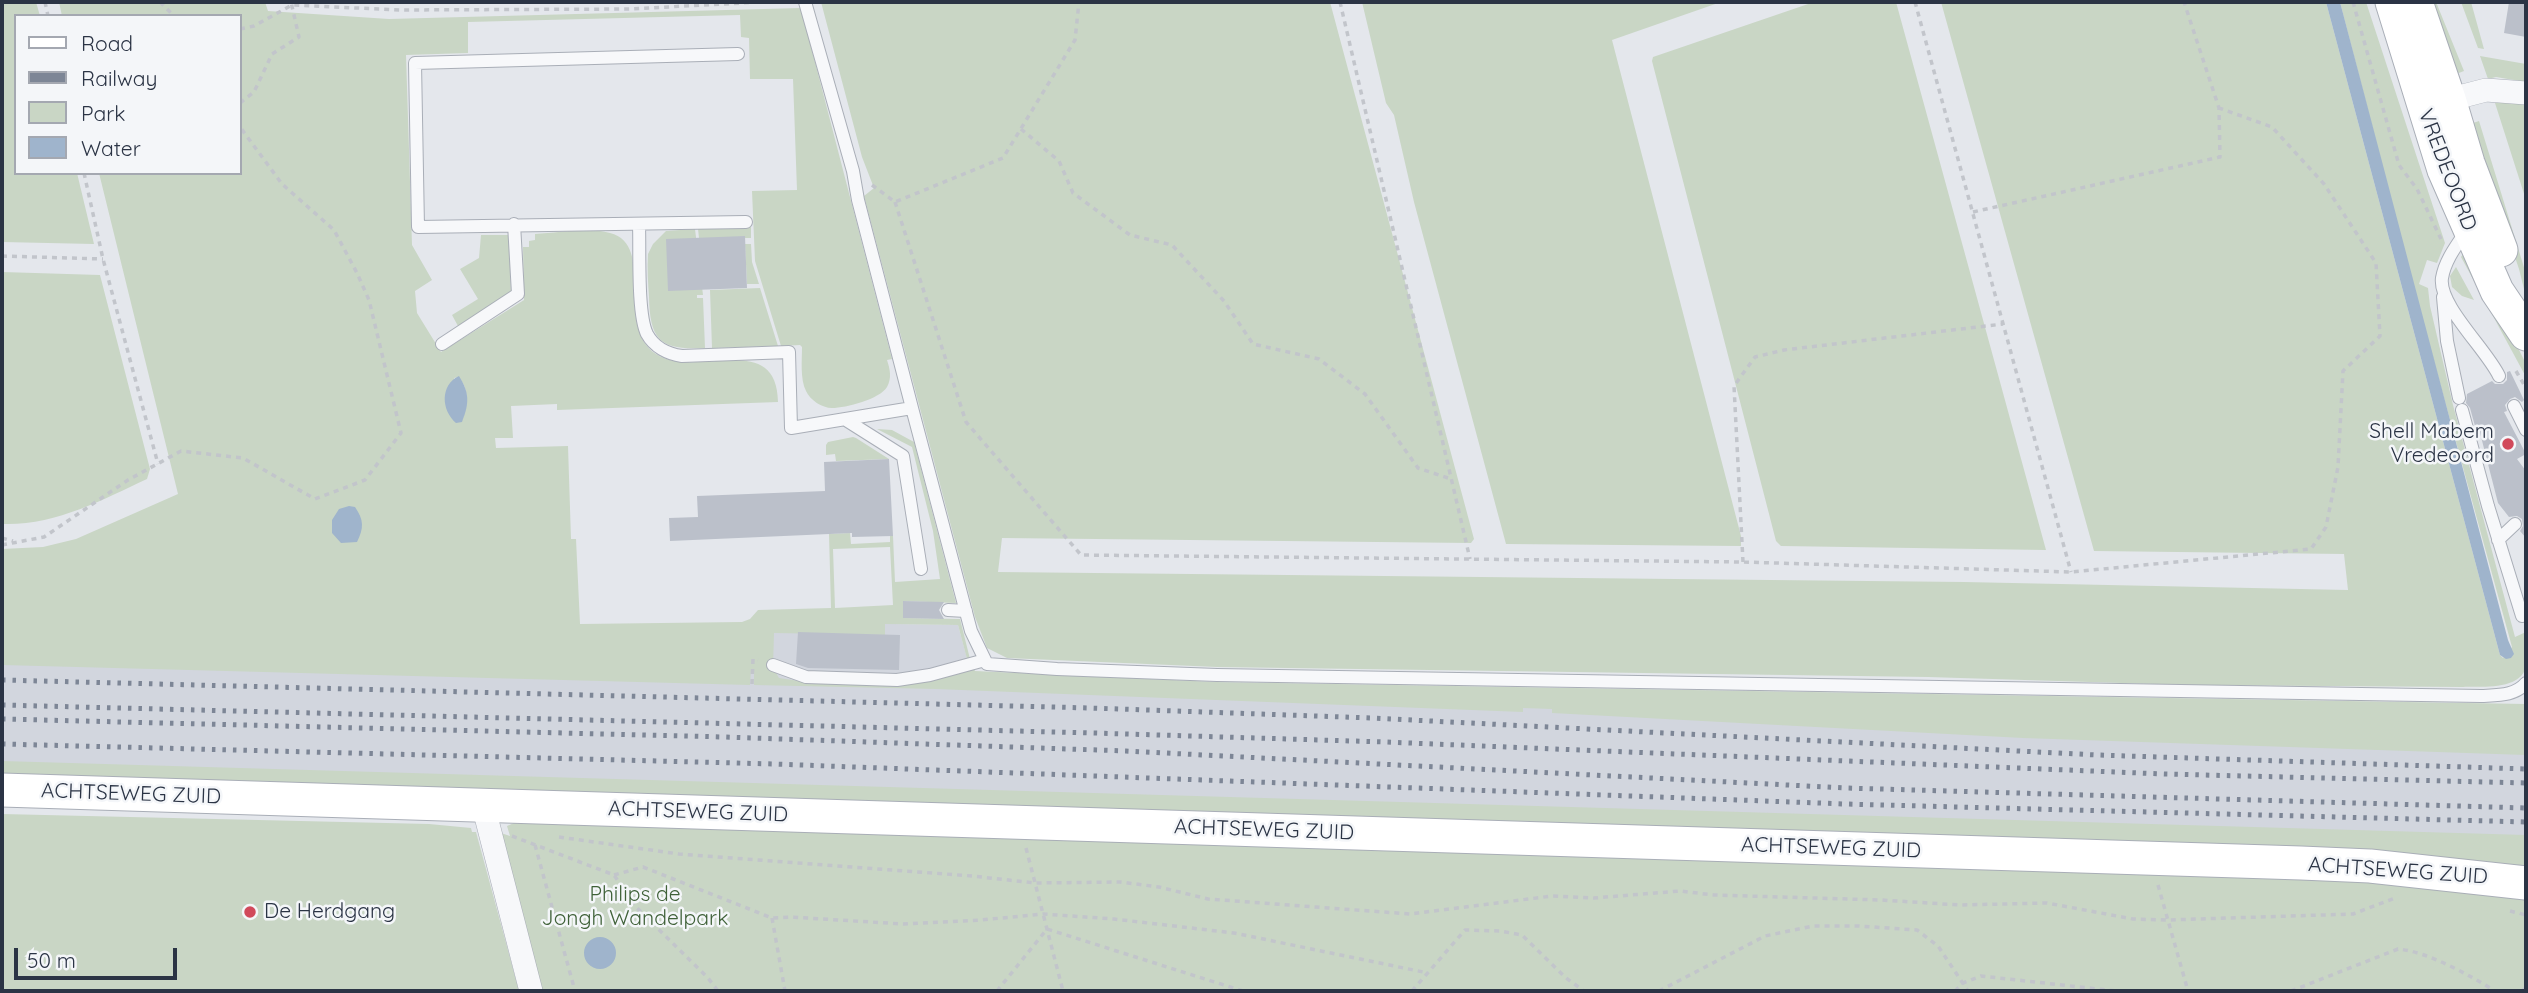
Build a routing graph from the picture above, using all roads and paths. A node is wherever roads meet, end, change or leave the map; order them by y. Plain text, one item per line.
1 (760, 2) edge
2 (805, 2) edge
3 (1079, 2) edge
4 (1340, 2) edge
5 (1915, 2) edge
6 (2184, 2) edge
7 (2353, 2) edge
8 (2392, 2) edge
9 (2416, 2) edge
10 (292, 4) edge
11 (242, 29) edge
12 (738, 54) dead end
13 (2526, 93) edge
14 (242, 101) edge
15 (2436, 103) junction
16 (2219, 108) junction
17 (242, 130) edge
18 (1021, 130) junction
19 (853, 172) junction
20 (83, 175) edge
21 (895, 202) junction
22 (1973, 212) junction
23 (746, 222) dead end
24 (514, 224) junction
25 (639, 225) junction
26 (2470, 232) junction
27 (2, 256) edge
28 (103, 259) junction
29 (2442, 293) junction
30 (2003, 324) junction
31 (2525, 332) edge
32 (442, 344) dead end
33 (2499, 376) dead end
34 (2514, 406) dead end
35 (912, 408) junction
36 (846, 420) junction
37 (2526, 430) edge
38 (158, 464) junction
39 (1451, 479) junction
40 (2515, 524) dead end
41 (2, 538) edge
42 (2498, 540) junction
43 (14, 541) junction
44 (2, 545) edge
45 (1470, 559) junction
46 (1743, 562) junction
47 (921, 569) dead end
48 (2071, 572) junction
49 (948, 610) dead end
50 (965, 611) junction
51 (2526, 614) edge
52 (985, 660) junction
53 (773, 665) dead end
54 (753, 670) dead end
55 (2526, 683) edge
56 (752, 684) dead end
57 (2, 790) edge
58 (483, 805) junction
59 (1019, 822) junction
60 (509, 834) dead end
61 (551, 836) dead end
62 (535, 844) junction
63 (2151, 858) junction
64 (614, 875) junction
65 (1035, 883) junction
66 (2526, 883) edge
67 (2403, 895) dead end
68 (2499, 909) dead end
69 (1043, 914) junction
70 (2526, 915) edge
71 (772, 918) junction
72 (2167, 920) junction
73 (1047, 929) junction
74 (1428, 973) junction
75 (1963, 984) junction
76 (2526, 988) edge
77 (531, 991) edge
78 (575, 991) edge
79 (718, 991) edge
80 (785, 991) edge
81 (997, 991) edge
82 (1063, 991) edge
83 (1243, 991) edge
84 (1412, 991) edge
85 (1584, 991) edge
86 (1659, 991) edge
87 (1955, 991) edge
88 (1968, 991) edge
89 (2116, 991) edge
90 (2188, 991) edge
91 (2291, 991) edge
92 (2495, 991) edge
93 (2522, 991) edge

1 - 10 path
2 - 19 lane
3 - 18 path
4 - 39 path
5 - 22 path
6 - 16 path
7 - 26 path
8 - 15 street, VREDEOORD
9 - 15 street, VREDEOORD
10 - 11 path
10 - 14 path
12 - 24 lane
13 - 15 street
15 - 26 street, VREDEOORD
16 - 22 path
16 - 48 path
17 - 38 path
18 - 21 path
18 - 39 path
19 - 21 path
19 - 35 lane
20 - 28 path
21 - 45 path
22 - 30 path
23 - 25 lane
24 - 25 lane
24 - 32 lane
25 - 36 lane
26 - 29 lane
26 - 31 street, VREDEOORD
27 - 28 path
28 - 38 path
29 - 33 lane
29 - 42 lane
30 - 46 path
30 - 48 path
34 - 37 lane
35 - 36 lane
35 - 50 lane
36 - 47 lane
38 - 43 path
39 - 45 path
40 - 42 lane
41 - 43 path
42 - 51 lane
43 - 44 path
45 - 46 path
46 - 48 path
49 - 50 lane
50 - 52 lane
52 - 53 lane
52 - 55 lane
54 - 56 path
57 - 58 street, ACHTSEWEG ZUID
58 - 59 street, ACHTSEWEG ZUID
58 - 77 street
59 - 63 street, ACHTSEWEG ZUID
59 - 65 path
60 - 62 path
61 - 65 path, ACHTSEWEG ZUID
62 - 64 path
62 - 78 path
63 - 66 street, ACHTSEWEG ZUID
63 - 72 path
64 - 71 path
64 - 79 path
65 - 69 path
65 - 72 path, ACHTSEWEG ZUID
67 - 72 path, ACHTSEWEG ZUID
68 - 70 path, ACHTSEWEG ZUID
69 - 71 path
69 - 73 path
69 - 74 path
71 - 80 path
72 - 90 path
73 - 81 path
73 - 82 path
73 - 83 path
74 - 84 path
74 - 85 path
75 - 86 path
75 - 87 path
75 - 88 path
75 - 89 path
76 - 93 path
91 - 92 path

